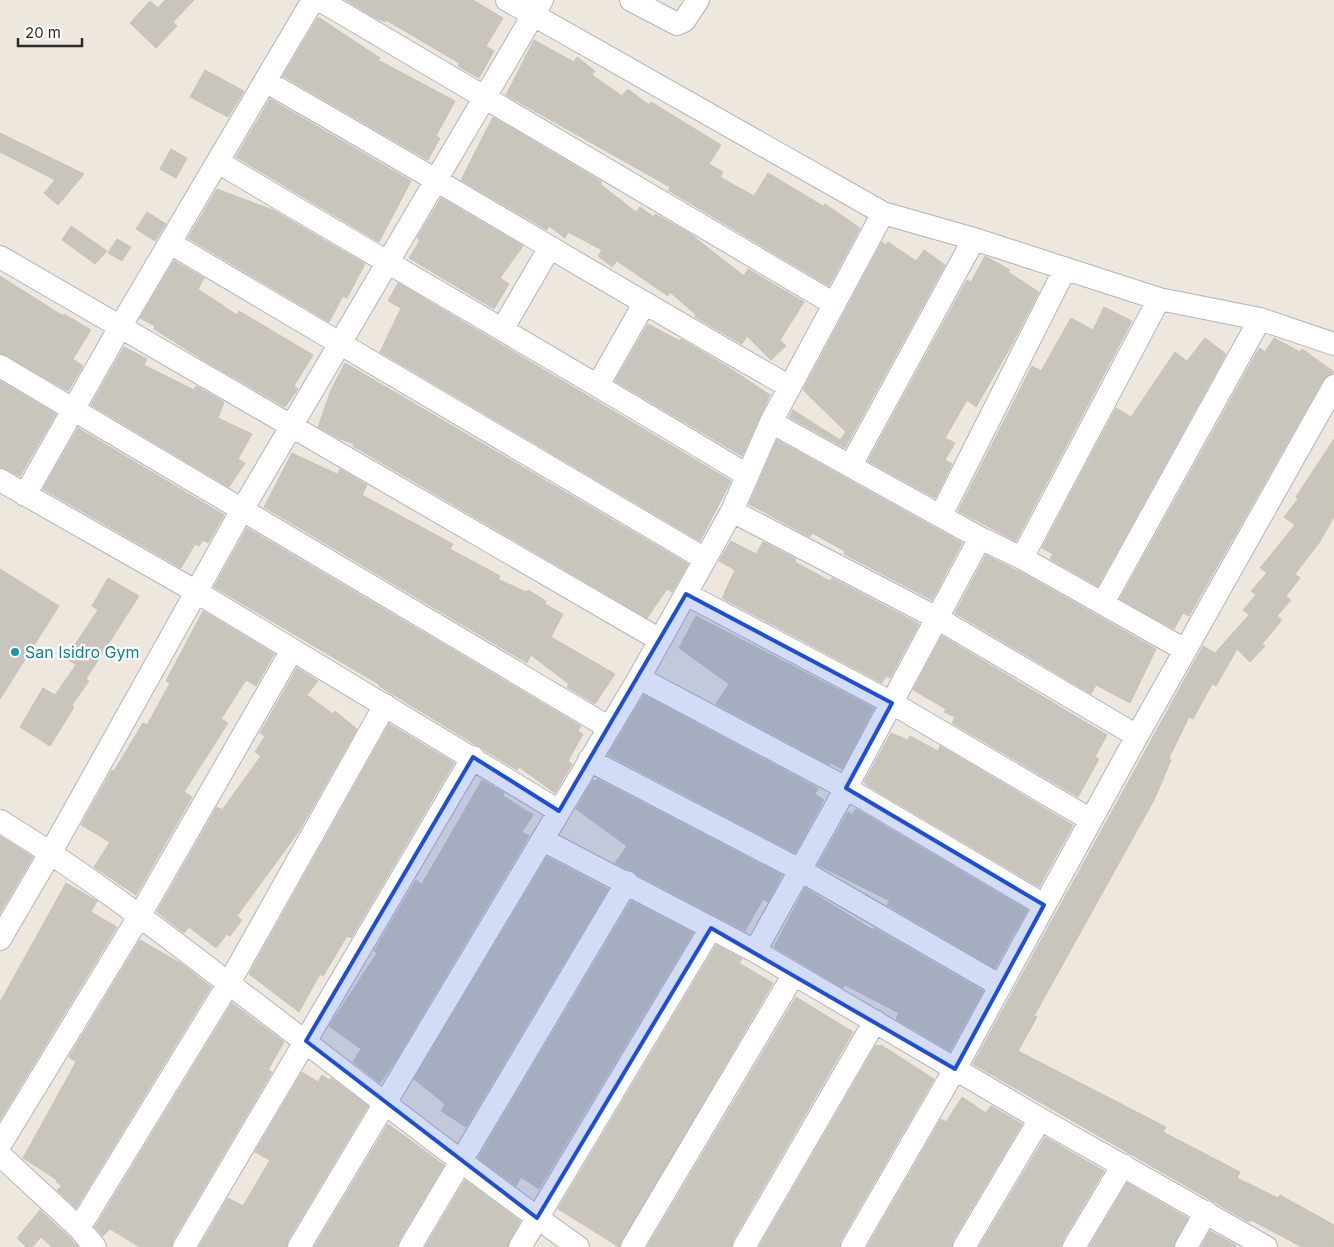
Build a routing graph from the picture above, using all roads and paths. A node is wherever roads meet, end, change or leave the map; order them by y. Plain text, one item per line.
1 (312, 0) edge
2 (320, 0) edge
3 (507, 0) edge
4 (631, 0) edge
5 (698, 0) edge
6 (537, 7) edge
7 (265, 81) junction
8 (485, 97) junction
9 (218, 162) junction
10 (438, 178) junction
11 (883, 213) junction
12 (974, 239) junction
13 (170, 243) junction
14 (550, 247) junction
15 (0, 257) edge
16 (388, 264) junction
17 (1066, 268) junction
18 (1159, 299) junction
19 (644, 304) junction
20 (834, 304) junction
21 (1260, 319) junction
22 (120, 327) junction
23 (503, 328) junction
24 (340, 344) junction
25 (1334, 344) edge
26 (0, 366) edge
27 (598, 385) junction
28 (1334, 386) edge
29 (790, 387) junction
30 (74, 409) junction
31 (771, 422) junction
32 (291, 428) junction
33 (851, 465) junction
34 (747, 475) junction
35 (0, 480) edge
36 (25, 494) junction
37 (242, 510) junction
38 (732, 511) junction
39 (941, 516) junction
40 (980, 538) junction
41 (1022, 558) junction
42 (706, 559) junction
43 (195, 591) junction
44 (686, 594) junction
45 (1103, 603) junction
46 (937, 618) junction
47 (660, 640) junction
48 (292, 650) junction
49 (1185, 650) junction
50 (639, 678) junction
51 (892, 703) junction
52 (385, 705) junction
53 (608, 727) junction
54 (1137, 736) junction
55 (474, 757) junction
56 (589, 760) junction
57 (846, 788) junction
58 (559, 811) junction
59 (1091, 820) junction
60 (0, 821) edge
61 (543, 840) junction
62 (51, 852) junction
63 (800, 870) junction
64 (626, 882) junction
65 (1044, 905) junction
66 (140, 916) junction
67 (711, 928) junction
68 (0, 939) edge
69 (755, 951) junction
70 (794, 974) junction
71 (229, 983) junction
72 (999, 985) junction
73 (875, 1021) junction
74 (306, 1041) junction
75 (954, 1069) junction
76 (385, 1102) junction
77 (1040, 1119) junction
78 (0, 1144) edge
79 (0, 1155) edge
80 (461, 1161) junction
81 (1123, 1165) junction
82 (1206, 1212) junction
83 (537, 1218) junction
84 (79, 1228) junction
85 (95, 1247) edge
86 (184, 1247) edge
87 (298, 1247) edge
88 (410, 1247) edge
89 (520, 1247) edge
90 (578, 1247) edge
91 (632, 1247) edge
92 (744, 1247) edge
93 (852, 1247) edge
94 (964, 1247) edge
95 (1074, 1247) edge
96 (1186, 1247) edge
97 (1266, 1247) edge

1 - 7 street
2 - 8 street
3 - 6 street
4 - 5 street
6 - 8 street
6 - 11 street
7 - 9 street
7 - 10 street
8 - 10 street
8 - 20 street
9 - 13 street
9 - 16 street
10 - 14 street
10 - 16 street
11 - 12 street
11 - 20 street
12 - 17 street
12 - 33 street
13 - 22 street
13 - 24 street
14 - 19 street
14 - 23 street
15 - 22 street
16 - 23 street
16 - 24 street
17 - 18 street
17 - 39 street
18 - 21 street
18 - 41 street
19 - 27 street
19 - 29 street
20 - 29 street
21 - 25 street
21 - 45 street
22 - 30 street
22 - 32 street
23 - 27 street
24 - 32 street
24 - 42 street
26 - 30 street
27 - 34 street
28 - 49 street
29 - 31 street
30 - 36 street
30 - 37 street
31 - 33 street
31 - 34 street
32 - 37 street
32 - 47 street
33 - 39 street
34 - 38 street
35 - 36 street
36 - 43 street
37 - 43 street
37 - 53 street
38 - 42 street
38 - 46 street
39 - 40 street
40 - 41 street
40 - 46 street
41 - 45 street
42 - 44 street
43 - 48 street
43 - 62 street
44 - 47 street
44 - 51 street
45 - 49 street
46 - 51 street
46 - 54 street
47 - 50 street
48 - 52 street
48 - 66 street
49 - 54 street
50 - 53 street
50 - 57 street
51 - 57 street
51 - 59 street
52 - 55 street
52 - 71 street
53 - 56 street
54 - 59 street
55 - 58 street
55 - 74 street
56 - 58 street
56 - 63 street
57 - 63 street
57 - 65 street
58 - 61 street
59 - 65 street
60 - 62 street
61 - 64 street
61 - 76 street
62 - 66 street
62 - 68 street
63 - 69 street
63 - 72 street
64 - 67 street
64 - 80 street
65 - 72 street
66 - 71 street
66 - 78 street
67 - 69 street
67 - 83 street
69 - 70 street
70 - 73 street
70 - 91 street
71 - 74 street
71 - 84 street
72 - 75 street
73 - 75 street
73 - 92 street
74 - 76 street
74 - 86 street
75 - 77 street
75 - 93 street
76 - 80 street
76 - 87 street
77 - 81 street
77 - 94 street
79 - 84 street
80 - 83 street
80 - 88 street
81 - 82 street
81 - 95 street
82 - 96 street
82 - 97 street
83 - 89 street
83 - 90 street
84 - 85 street

